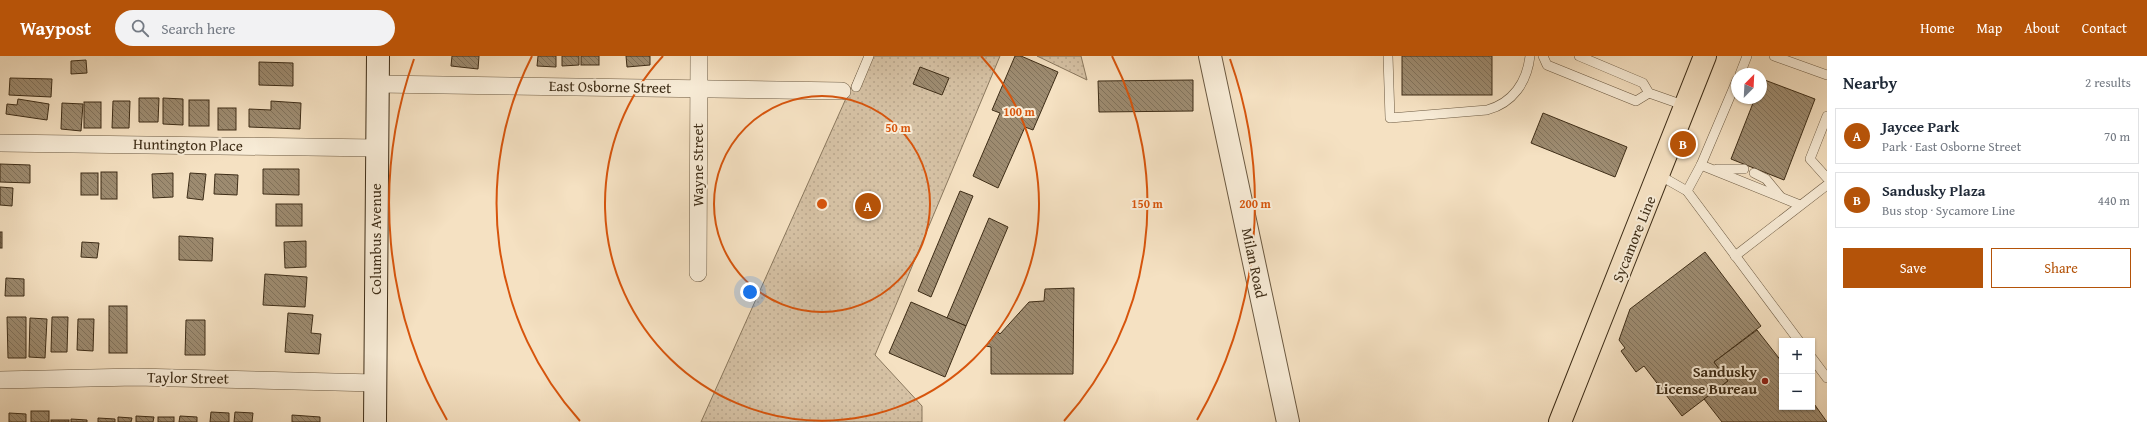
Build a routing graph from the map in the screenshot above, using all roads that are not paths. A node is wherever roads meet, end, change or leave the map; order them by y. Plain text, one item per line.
1 (378, 56) edge
2 (699, 56) edge
3 (869, 56) edge
4 (1210, 56) edge
5 (1388, 56) edge
6 (1530, 56) edge
7 (1543, 56) edge
8 (1579, 56) edge
9 (1705, 56) edge
10 (1747, 56) edge
11 (1774, 56) edge
12 (1742, 68) edge
13 (1827, 75) edge
14 (378, 84) junction
15 (698, 88) junction
16 (849, 89) joint
17 (1649, 93) junction
18 (1731, 95) edge
19 (1686, 106) junction
20 (1827, 116) edge
21 (0, 143) edge
22 (377, 148) junction
23 (1702, 165) junction
24 (1713, 169) junction
25 (1744, 169) dead end
26 (1754, 173) dead end
27 (1660, 175) junction
28 (1827, 178) edge
29 (1827, 185) edge
30 (1688, 191) junction
31 (1780, 196) junction
32 (1800, 205) junction
33 (1735, 256) junction
34 (698, 273) dead end
35 (1798, 338) edge
36 (1815, 362) edge
37 (1827, 378) edge
38 (0, 380) edge
39 (375, 383) junction
40 (375, 422) edge
41 (1288, 422) edge
42 (1560, 422) edge

1 - 14 street, Columbus Avenue
2 - 15 street, Wayne Street
3 - 16 lane
4 - 41 street, Milan Road
5 - 6 lane
7 - 17 lane
8 - 17 lane
9 - 19 main road, Sycamore Line
10 - 12 lane
11 - 13 lane
14 - 15 street, East Osborne Street
14 - 22 street, Columbus Avenue
15 - 16 street, East Osborne Street
15 - 34 street, Wayne Street
17 - 19 lane
18 - 23 lane
19 - 27 main road, Sycamore Line
20 - 28 lane
21 - 22 street, Huntington Place
22 - 39 street, Columbus Avenue
23 - 24 lane
23 - 30 lane
24 - 25 lane
24 - 31 lane
26 - 31 lane
27 - 30 lane
27 - 42 main road, Sycamore Line
29 - 32 lane
30 - 33 lane
31 - 32 lane
32 - 33 lane
33 - 35 lane
36 - 37 lane
38 - 39 street, Taylor Street
39 - 40 street, Columbus Avenue

